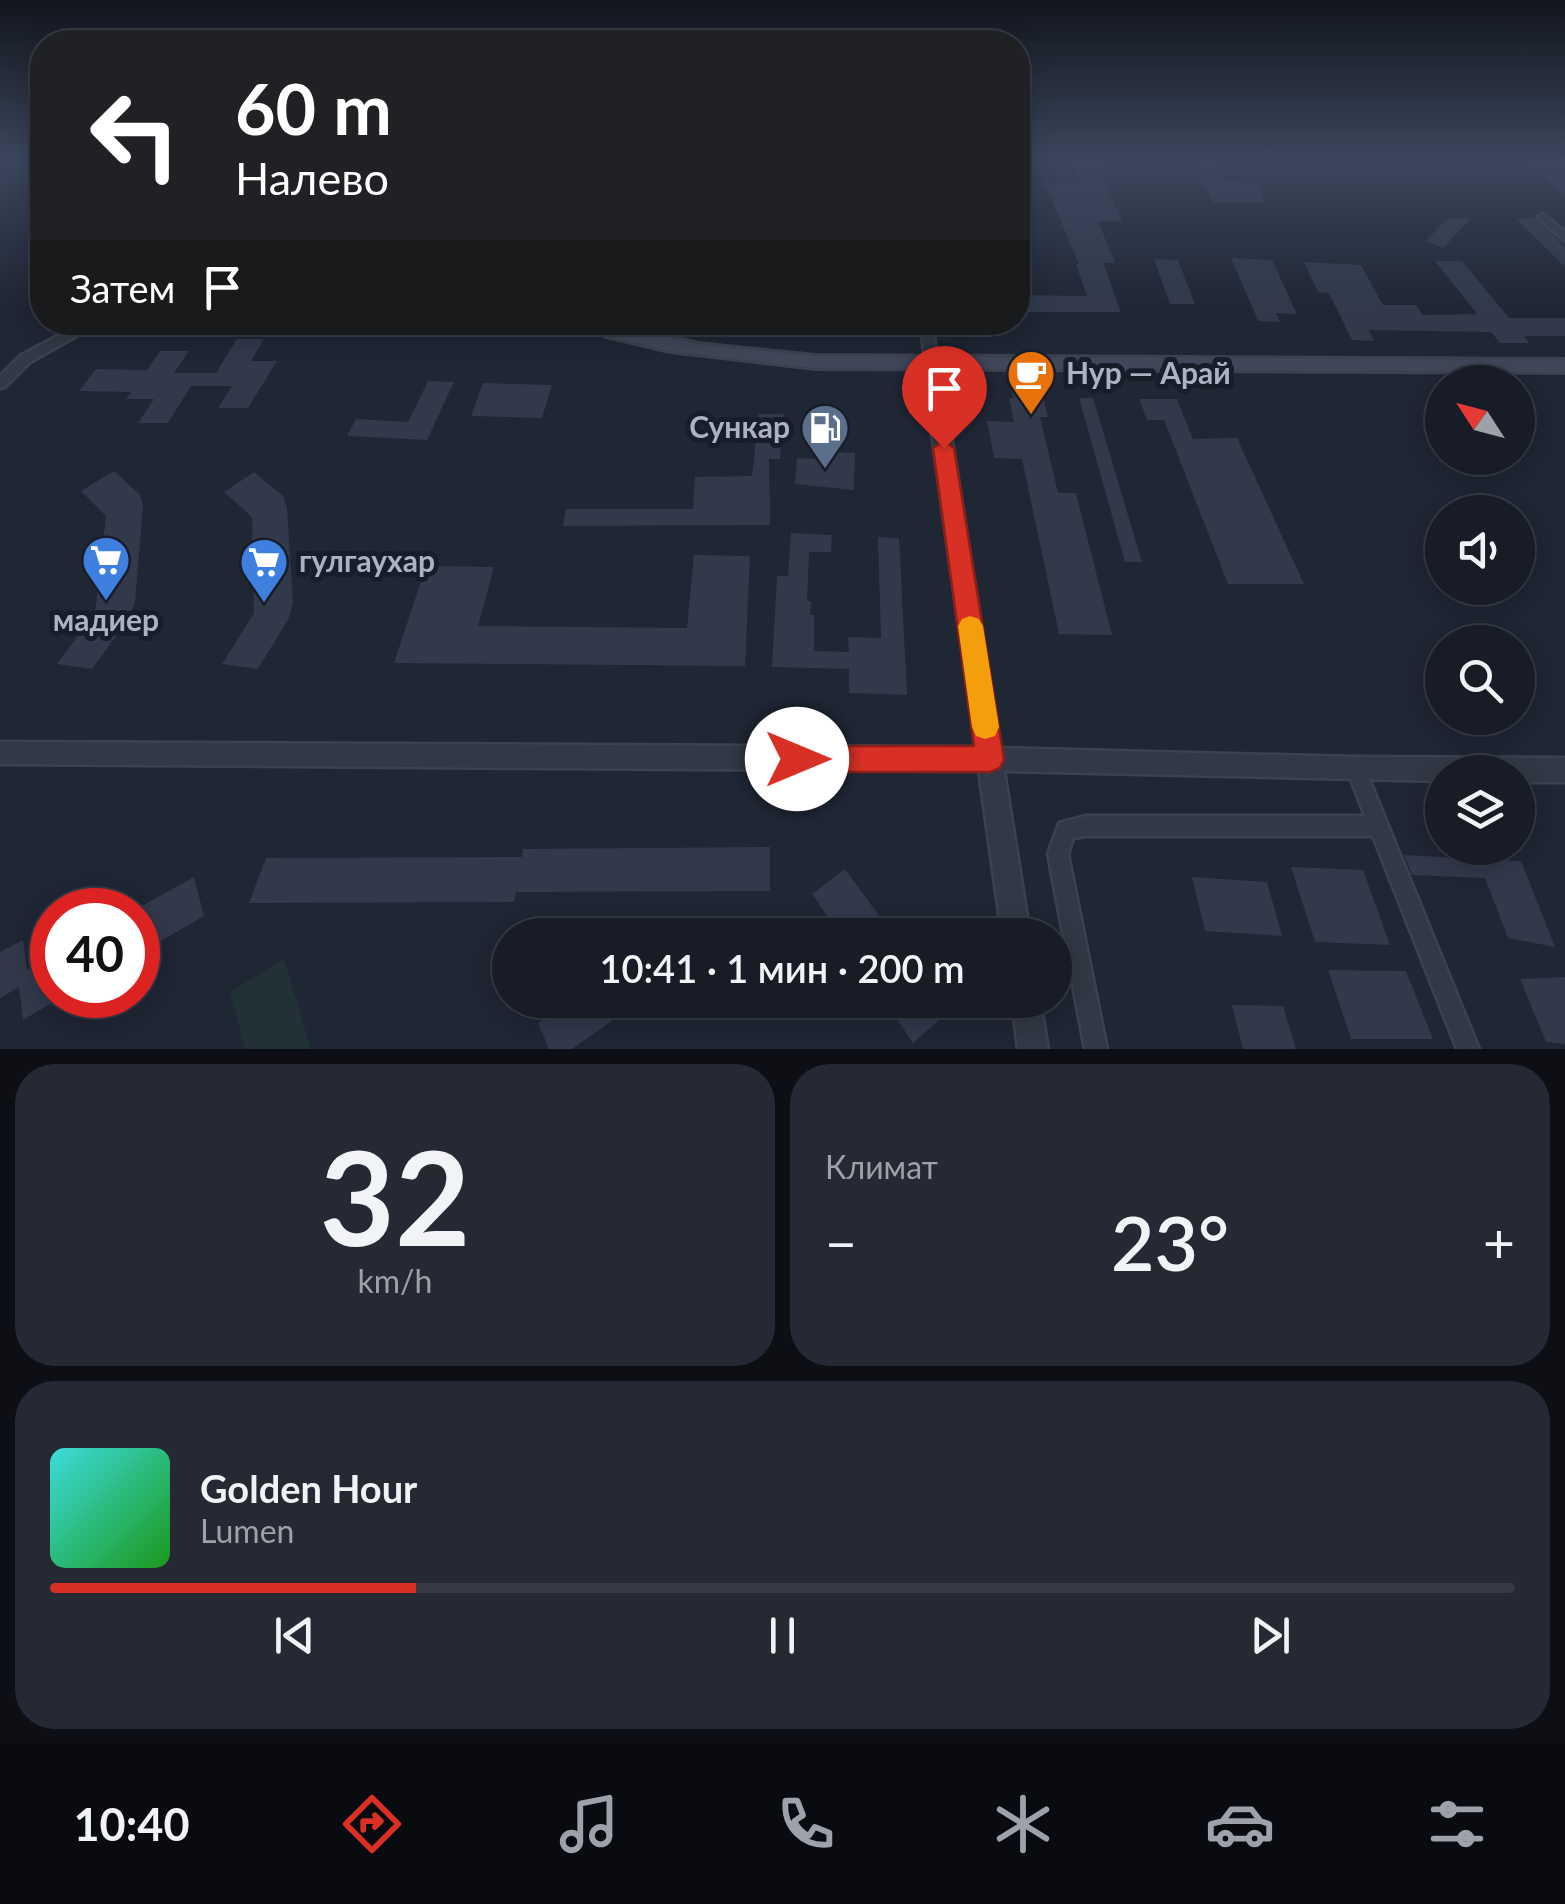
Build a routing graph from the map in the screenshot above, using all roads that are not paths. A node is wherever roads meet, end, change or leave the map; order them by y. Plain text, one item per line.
1 (1544, 217) dead end
2 (1565, 238) edge
3 (70, 335) edge
4 (619, 335) edge
5 (928, 335) edge
6 (931, 364) junction
7 (1565, 366) edge
8 (0, 384) edge
9 (0, 753) edge
10 (990, 759) junction
11 (1356, 769) junction
12 (1565, 770) edge
13 (1378, 826) junction
14 (1013, 918) edge
15 (1029, 1018) edge
16 (1033, 1049) edge
17 (1096, 1049) edge
18 (1468, 1049) edge

1 - 2 street
3 - 8 street
4 - 6 main road
5 - 6 street
6 - 7 main road
6 - 10 street
9 - 10 street
10 - 11 street
10 - 14 street
11 - 12 street
11 - 13 street
13 - 17 street
13 - 18 street
15 - 16 street

